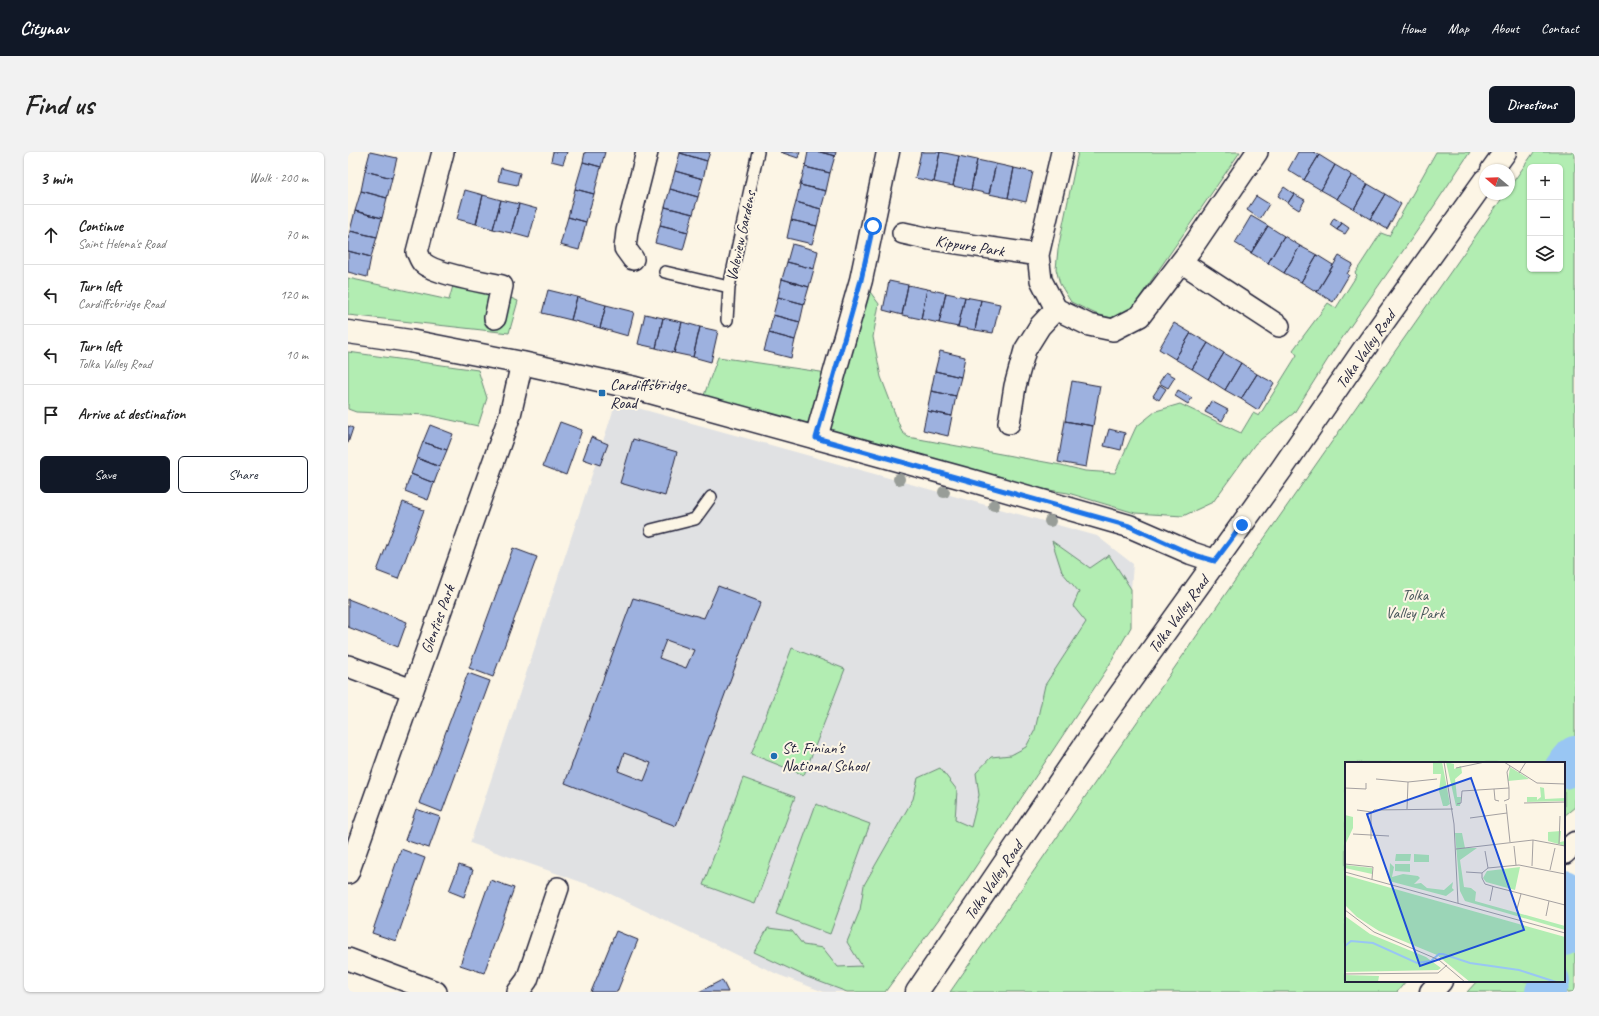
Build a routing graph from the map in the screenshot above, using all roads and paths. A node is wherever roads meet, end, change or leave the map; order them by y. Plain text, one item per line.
1 (443, 152) edge
2 (647, 152) edge
3 (758, 152) edge
4 (888, 152) edge
5 (1062, 152) edge
6 (1257, 152) edge
7 (1505, 152) edge
8 (1496, 164) edge
9 (1479, 188) edge
10 (903, 233) dead end
11 (1038, 255) junction
12 (633, 259) dead end
13 (1181, 262) junction
14 (665, 272) dead end
15 (729, 287) junction
16 (1056, 309) junction
17 (496, 318) dead end
18 (727, 320) dead end
19 (1279, 326) dead end
20 (348, 332) edge
21 (522, 363) junction
22 (1009, 423) dead end
23 (816, 438) junction
24 (711, 497) dead end
25 (651, 530) dead end
26 (1215, 561) junction
27 (348, 666) edge
28 (412, 690) junction
29 (1575, 843) edge
30 (1565, 852) edge
31 (348, 873) edge
32 (558, 888) dead end
33 (348, 959) edge
34 (1440, 982) edge
35 (436, 992) edge
36 (518, 992) edge
37 (916, 992) edge
38 (1431, 992) edge

1 - 17 street
2 - 12 street
3 - 15 lane, Valeview Gardens
4 - 23 main road
5 - 11 street
6 - 13 street
7 - 8 main road
9 - 26 main road, Tolka Valley Road
10 - 11 street, Kippure Park
11 - 16 street
13 - 16 street
13 - 19 street
14 - 15 lane
15 - 18 lane, Valeview Gardens
16 - 22 street
20 - 21 main road
21 - 23 main road
21 - 28 street, Glenties Park
23 - 26 main road
24 - 25 lane
26 - 37 main road, Tolka Valley Road
27 - 28 street
28 - 31 street, Glenties Park
29 - 30 main road
32 - 36 street
33 - 35 street
34 - 38 main road

